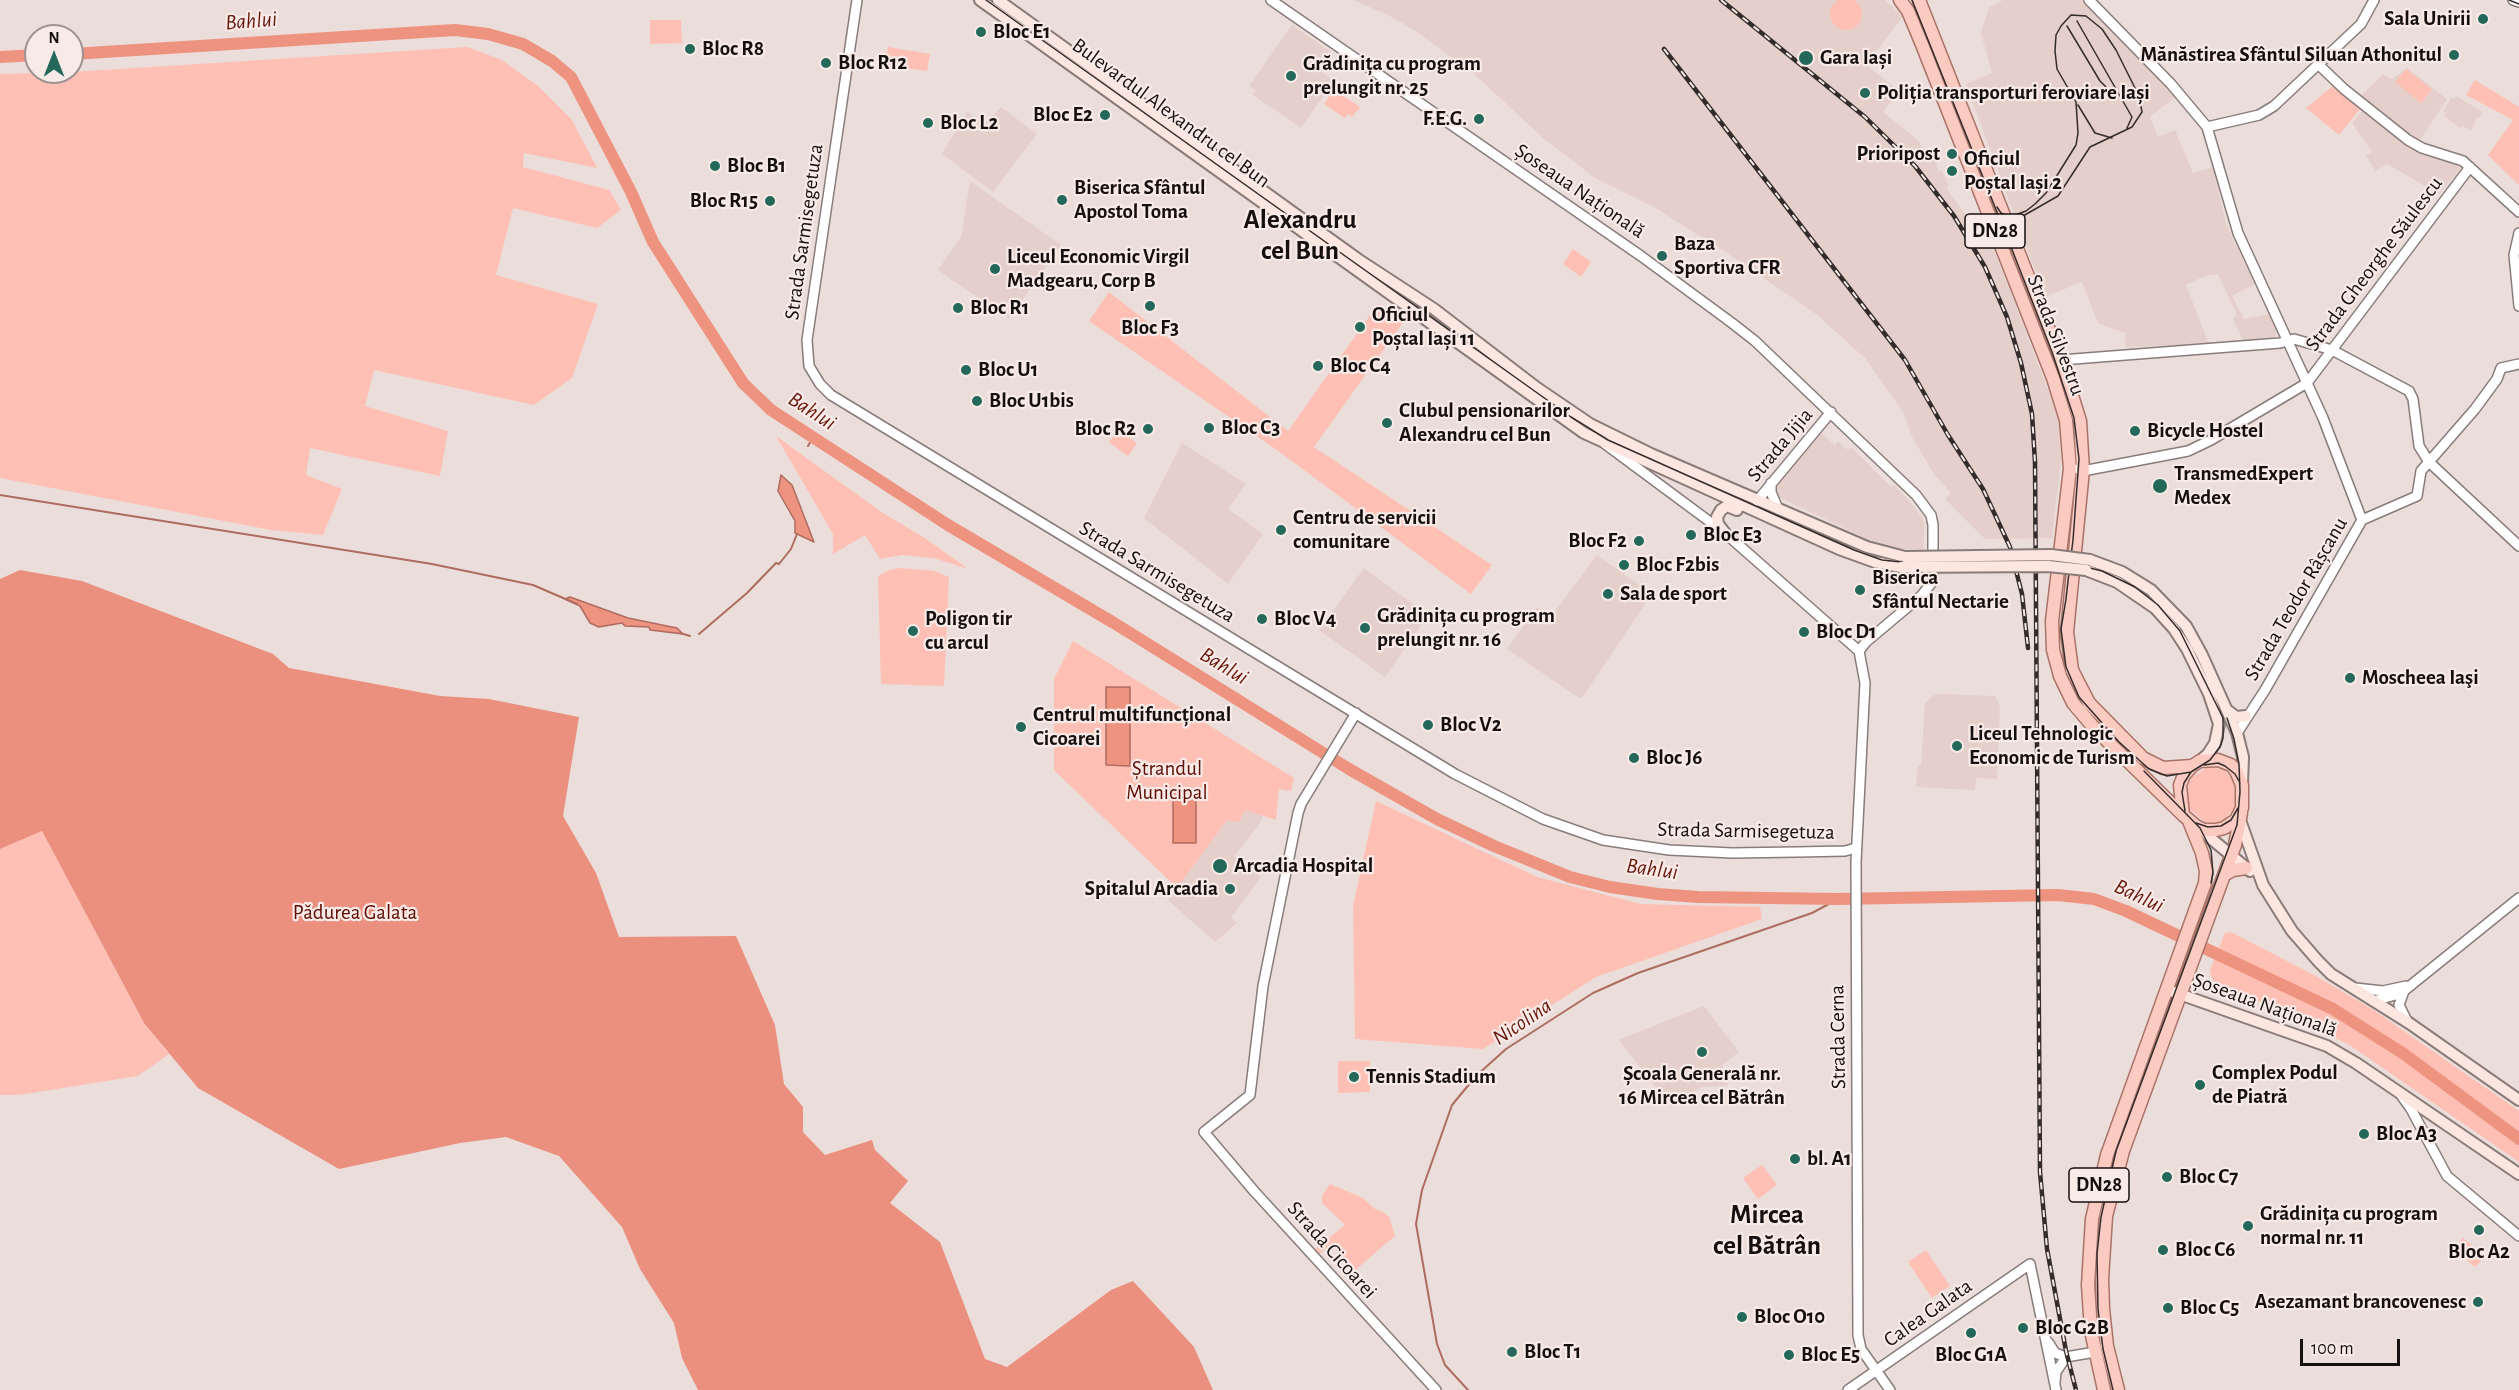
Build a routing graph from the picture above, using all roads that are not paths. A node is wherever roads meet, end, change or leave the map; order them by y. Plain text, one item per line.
1 (857, 0) edge
2 (980, 0) edge
3 (998, 0) edge
4 (1271, 0) edge
5 (1900, 0) edge
6 (2089, 0) edge
7 (2374, 0) edge
8 (2513, 0) edge
9 (1920, 1) edge
10 (2519, 2) edge
11 (2319, 65) junction
12 (2207, 127) junction
13 (2470, 167) junction
14 (2519, 212) edge
15 (2519, 233) edge
16 (2519, 306) edge
17 (2288, 340) junction
18 (2332, 350) junction
19 (2061, 360) junction
20 (2519, 364) edge
21 (2307, 383) junction
22 (1831, 412) junction
23 (1606, 439) junction
24 (2429, 462) junction
25 (2070, 469) junction
26 (2083, 470) junction
27 (1771, 483) junction
28 (1757, 501) junction
29 (1778, 508) junction
30 (1772, 520) junction
31 (2362, 520) junction
32 (1725, 533) junction
33 (2519, 546) edge
34 (1859, 651) junction
35 (1356, 713) junction
36 (2222, 713) junction
37 (2246, 716) junction
38 (2237, 733) junction
39 (2196, 764) junction
40 (2242, 784) junction
41 (2242, 808) junction
42 (2185, 818) junction
43 (2241, 823) junction
44 (2204, 830) junction
45 (1856, 848) junction
46 (2231, 856) junction
47 (2247, 868) junction
48 (2224, 875) junction
49 (2261, 882) junction
50 (2519, 898) edge
51 (2185, 964) junction
52 (2351, 987) junction
53 (2408, 987) junction
54 (2168, 990) junction
55 (2180, 994) junction
56 (2374, 1001) junction
57 (2409, 1023) junction
58 (2400, 1092) junction
59 (2519, 1100) edge
60 (2519, 1174) edge
61 (2519, 1236) edge
62 (2045, 1337) junction
63 (2095, 1352) junction
64 (2066, 1357) junction
65 (1877, 1371) junction
66 (1436, 1390) edge
67 (1848, 1390) edge
68 (1890, 1390) edge
69 (2056, 1390) edge
70 (2104, 1390) edge
71 (2118, 1390) edge

1 - 35 street, Strada Sarmisegetuza
2 - 23 main road, Bulevardul Alexandru cel Bun
3 - 23 main road, Bulevardul Alexandru cel Bun
4 - 22 street, Șoseaua Națională
5 - 25 main road, Strada Silvestru / DN28
6 - 12 street
7 - 11 street
8 - 10 street
9 - 19 main road, Strada Silvestru / DN28
11 - 12 street
11 - 13 street
12 - 17 street
13 - 14 street
13 - 18 street, Strada Gheorghe Săulescu
15 - 16 street
17 - 18 street
17 - 19 street, Strada Gheorghe Săulescu
17 - 21 street
18 - 21 street, Strada Gheorghe Săulescu
18 - 24 street
19 - 26 main road, Strada Silvestru / DN28
20 - 24 street
21 - 26 street
21 - 31 street
22 - 27 street, Strada Jijia
22 - 34 street, Șoseaua Națională
23 - 28 main road, Bulevardul Alexandru cel Bun
23 - 30 main road, Bulevardul Alexandru cel Bun
23 - 32 street, Bulevardul Alexandru cel Bun
24 - 31 street, Strada Teodor Râșcanu
24 - 33 street
25 - 26 street
25 - 42 main road, Strada Silvestru / DN28
26 - 39 main road, Strada Silvestru / DN28
27 - 28 street, Strada Jijia
27 - 29 street
28 - 29 main road, Bulevardul Alexandru cel Bun
29 - 36 main road, Bulevardul Alexandru cel Bun, bridge
30 - 32 main road
30 - 36 main road, bridge
31 - 37 street, Strada Teodor Râșcanu
32 - 34 street, Bulevardul Alexandru cel Bun
34 - 45 street
35 - 45 street, Strada Sarmisegetuza
35 - 66 street, Strada Cicoarei
36 - 37 main road
36 - 38 main road
36 - 39 main road
37 - 38 street, Strada Teodor Râșcanu
38 - 40 main road
39 - 40 main road, DN28
39 - 42 main road, DN28
40 - 41 main road, DN28
41 - 43 main road, DN28
41 - 44 main road
42 - 44 main road, DN28
42 - 51 main road, Șoseaua Națională / DN28
43 - 46 main road, DN28
43 - 49 main road
44 - 46 main road
45 - 65 street, Strada Cerna
46 - 47 main road
46 - 48 main road, DN28
47 - 48 main road
47 - 49 main road
48 - 51 main road, Șoseaua Națională / DN28
49 - 52 main road
50 - 53 street
51 - 54 main road, DN28
51 - 55 main road, DN28
52 - 53 street
52 - 56 main road
53 - 56 street
53 - 57 street
54 - 55 main road, Șoseaua Națională
54 - 63 main road, DN28
55 - 58 main road, Șoseaua Națională
55 - 71 main road, DN28
56 - 57 main road
57 - 59 main road
58 - 60 main road
58 - 61 street, Șoseaua Națională
62 - 64 street
62 - 65 street, Calea Galata
62 - 69 street
63 - 64 street
63 - 70 main road, DN28
64 - 69 street
65 - 67 street, Calea Galata
65 - 68 street, Strada Cerna

